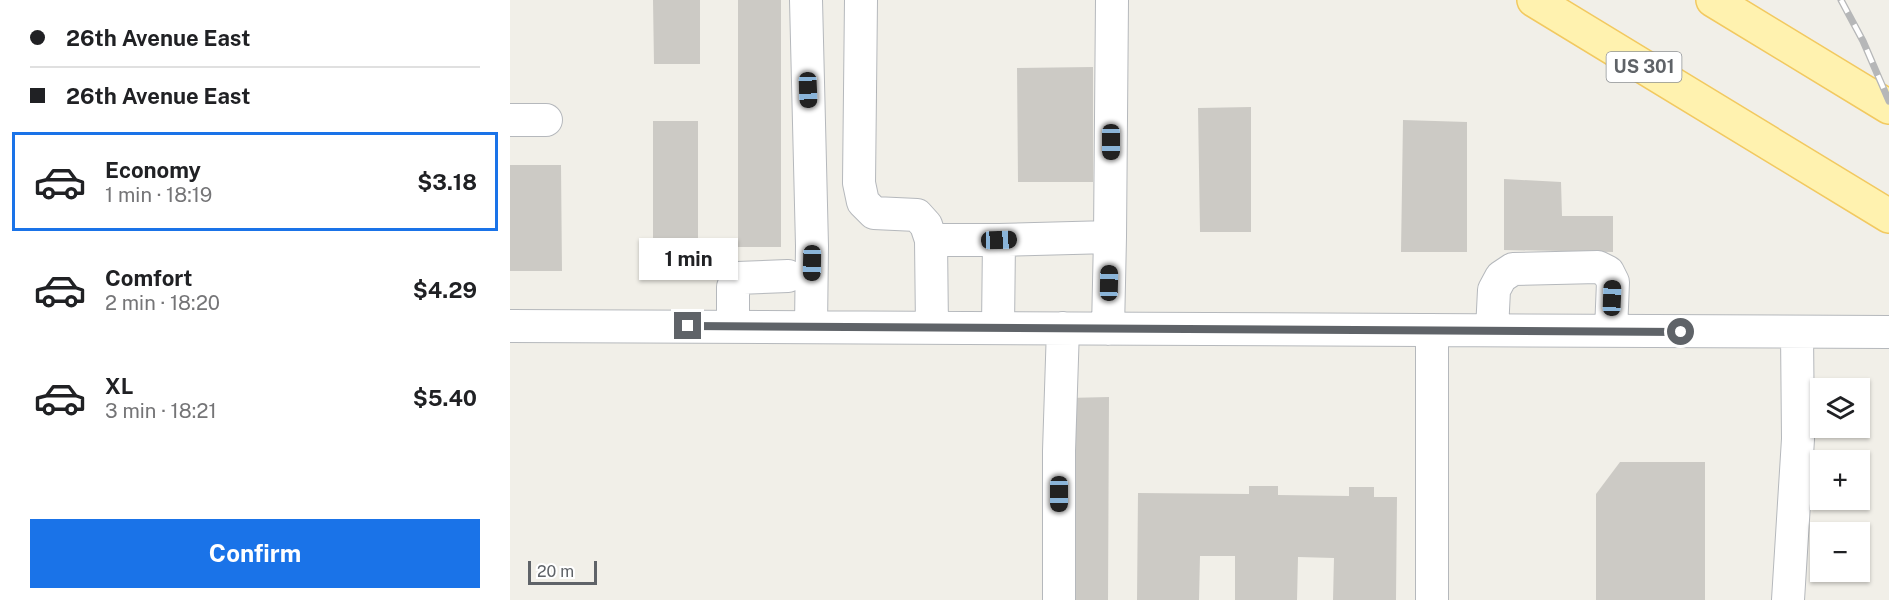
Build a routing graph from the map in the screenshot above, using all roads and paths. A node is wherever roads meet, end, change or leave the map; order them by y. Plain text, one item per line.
1 (806, 0) edge
2 (861, 0) edge
3 (1112, 0) edge
4 (1534, 0) edge
5 (1717, 2) edge
6 (1889, 107) edge
7 (510, 120) edge
8 (546, 120) dead end
9 (1889, 216) edge
10 (1110, 237) junction
11 (931, 240) junction
12 (999, 240) junction
13 (788, 276) dead end
14 (510, 326) edge
15 (733, 326) junction
16 (811, 327) junction
17 (932, 328) junction
18 (998, 328) junction
19 (1063, 328) junction
20 (1108, 329) junction
21 (1432, 330) junction
22 (1492, 330) junction
23 (1611, 331) junction
24 (1797, 332) junction
25 (1889, 332) edge
26 (1059, 600) edge
27 (1432, 600) edge
28 (1788, 600) edge

1 - 16 street
2 - 11 street
3 - 10 street
4 - 9 main road, US 301
5 - 6 main road
7 - 8 street
10 - 12 street
10 - 20 street
11 - 12 street
11 - 17 street
12 - 18 street
13 - 15 street
14 - 15 street
15 - 16 street
16 - 17 street
17 - 18 street
18 - 19 street
19 - 20 street
19 - 26 street
20 - 21 street
21 - 22 street
21 - 27 street
22 - 23 street
22 - 23 street
23 - 24 street
24 - 25 street
24 - 28 street

